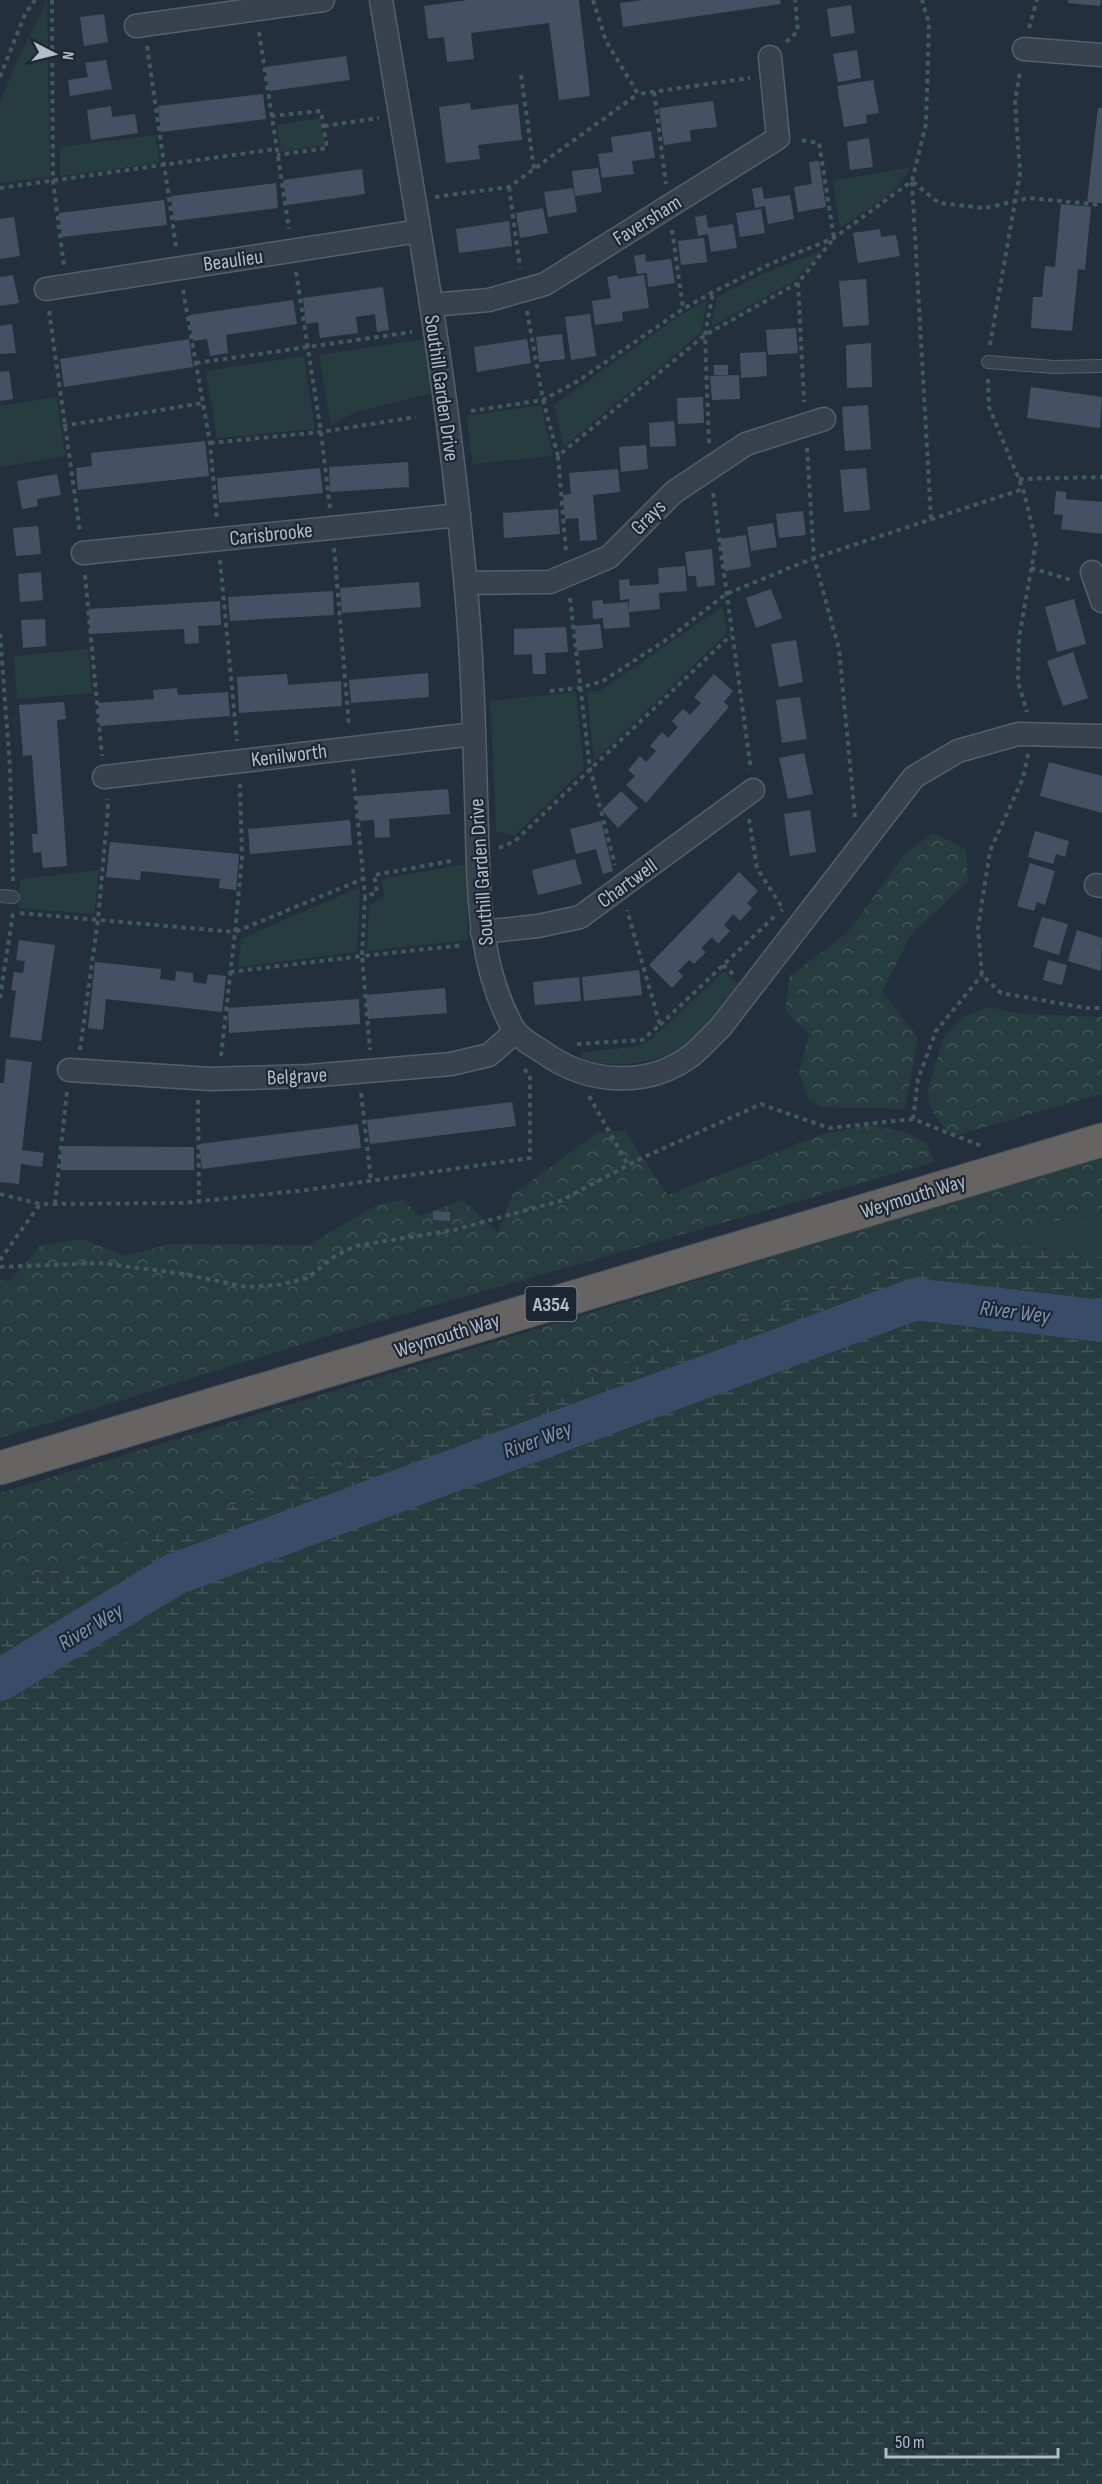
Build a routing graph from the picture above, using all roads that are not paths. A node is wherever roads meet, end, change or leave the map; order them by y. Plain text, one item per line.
1 (323, 0) edge
2 (381, 0) edge
3 (140, 25) road end
4 (1024, 49) road end
5 (1102, 55) edge
6 (771, 66) road end
7 (420, 231) junction
8 (56, 287) road end
9 (431, 305) junction
10 (988, 362) road end
11 (1102, 366) edge
12 (814, 421) road end
13 (459, 515) junction
14 (83, 553) road end
15 (466, 583) junction
16 (474, 734) junction
17 (1102, 735) edge
18 (104, 777) road end
19 (749, 792) road end
20 (483, 937) junction
21 (508, 1038) junction
22 (69, 1070) road end
23 (1102, 1140) edge
24 (0, 1468) edge

1 - 3 street
2 - 7 street, Southill Garden Drive
4 - 5 street
6 - 9 street, Faversham
7 - 8 street, Beaulieu
7 - 9 street, Southill Garden Drive
9 - 13 street, Southill Garden Drive
10 - 11 lane
12 - 15 street, Grays
13 - 14 street, Carisbrooke
13 - 15 street, Southill Garden Drive
15 - 16 street, Southill Garden Drive
16 - 18 street, Kenilworth
16 - 20 street, Southill Garden Drive
17 - 21 street, Southill Garden Drive
19 - 20 street, Chartwell
20 - 21 street, Southill Garden Drive
21 - 22 street, Belgrave
23 - 24 highway, Weymouth Way / A354

